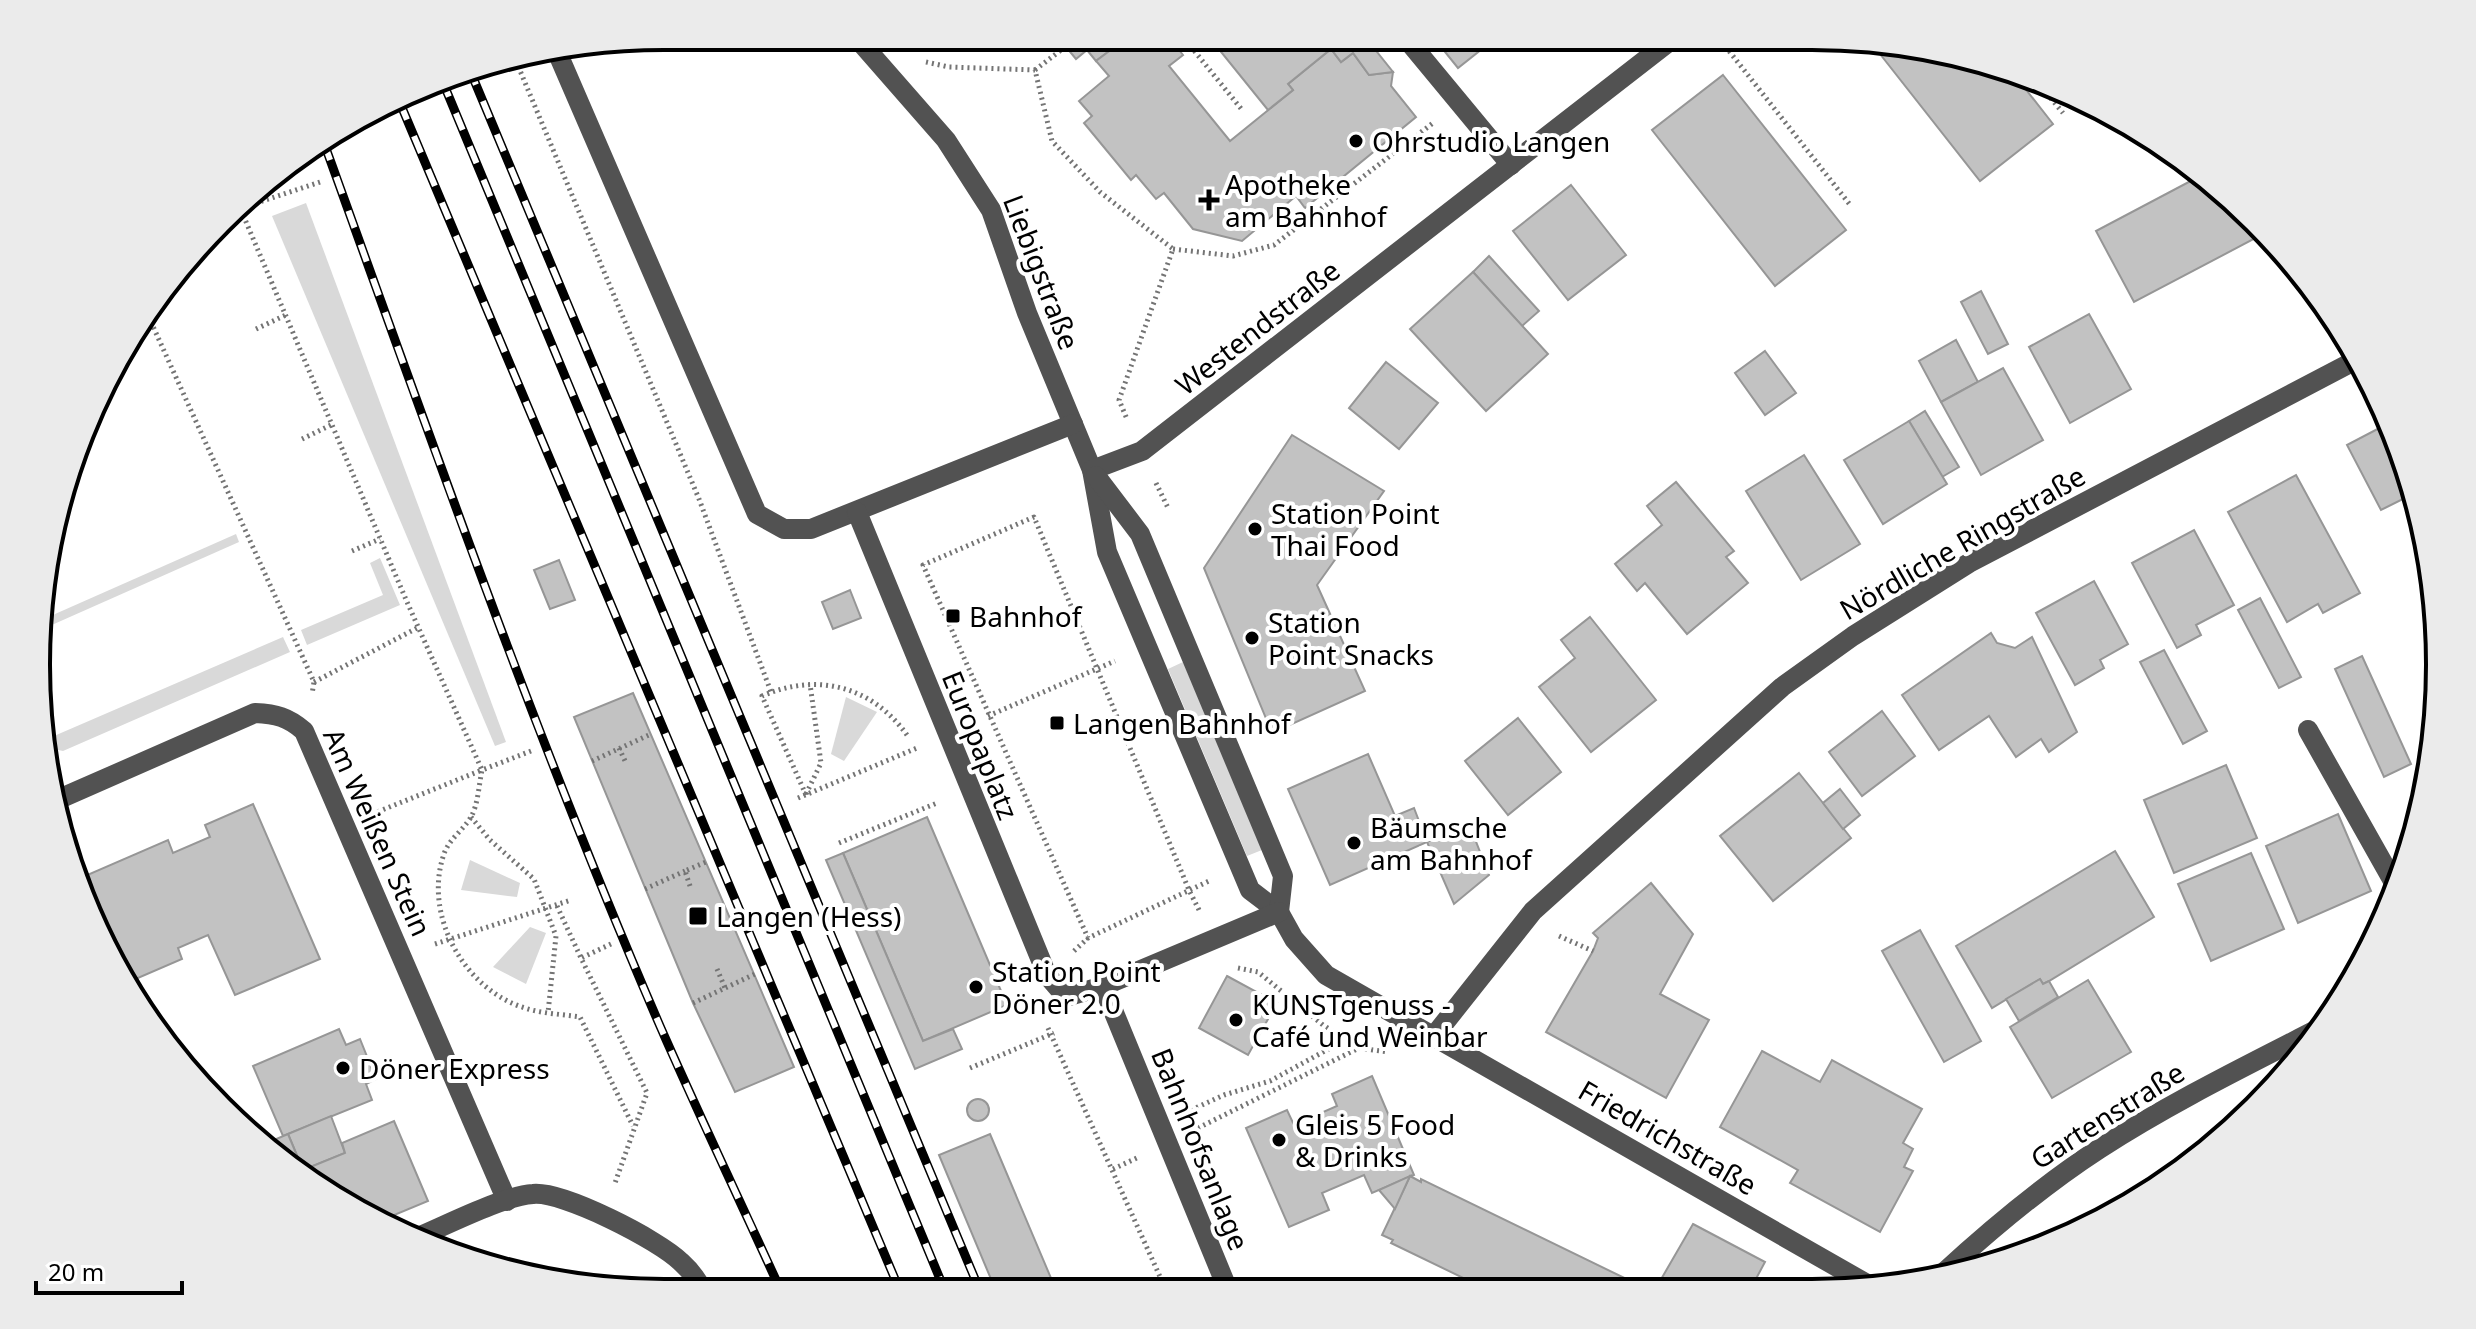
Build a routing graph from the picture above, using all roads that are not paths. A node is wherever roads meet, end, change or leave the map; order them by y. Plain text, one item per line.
1 (867, 50) edge
2 (1416, 50) edge
3 (1658, 50) edge
4 (560, 59) edge
5 (1511, 165) junction
6 (2348, 364) edge
7 (1073, 424) junction
8 (1092, 470) junction
9 (857, 512) junction
10 (2308, 730) dead end
11 (65, 796) edge
12 (2389, 873) edge
13 (1279, 912) junction
14 (1103, 986) junction
15 (1434, 1036) junction
16 (2299, 1039) edge
17 (507, 1201) junction
18 (430, 1232) edge
19 (1956, 1261) edge
20 (1856, 1278) edge
21 (694, 1279) edge
22 (1223, 1279) edge

1 - 7 street, Liebigstraße
2 - 5 street
3 - 5 street, Westendstraße
4 - 9 street
5 - 8 street, Westendstraße
6 - 15 street, Nördliche Ringstraße
7 - 8 street
7 - 9 street
8 - 13 street
8 - 13 street
9 - 14 street, Europaplatz
10 - 12 street
11 - 17 street, Am Weißen Stein
13 - 14 street, Europaplatz
13 - 15 street
14 - 22 street, Bahnhofsanlage
15 - 20 street, Friedrichstraße
16 - 19 street, Gartenstraße
17 - 18 street
17 - 21 street

